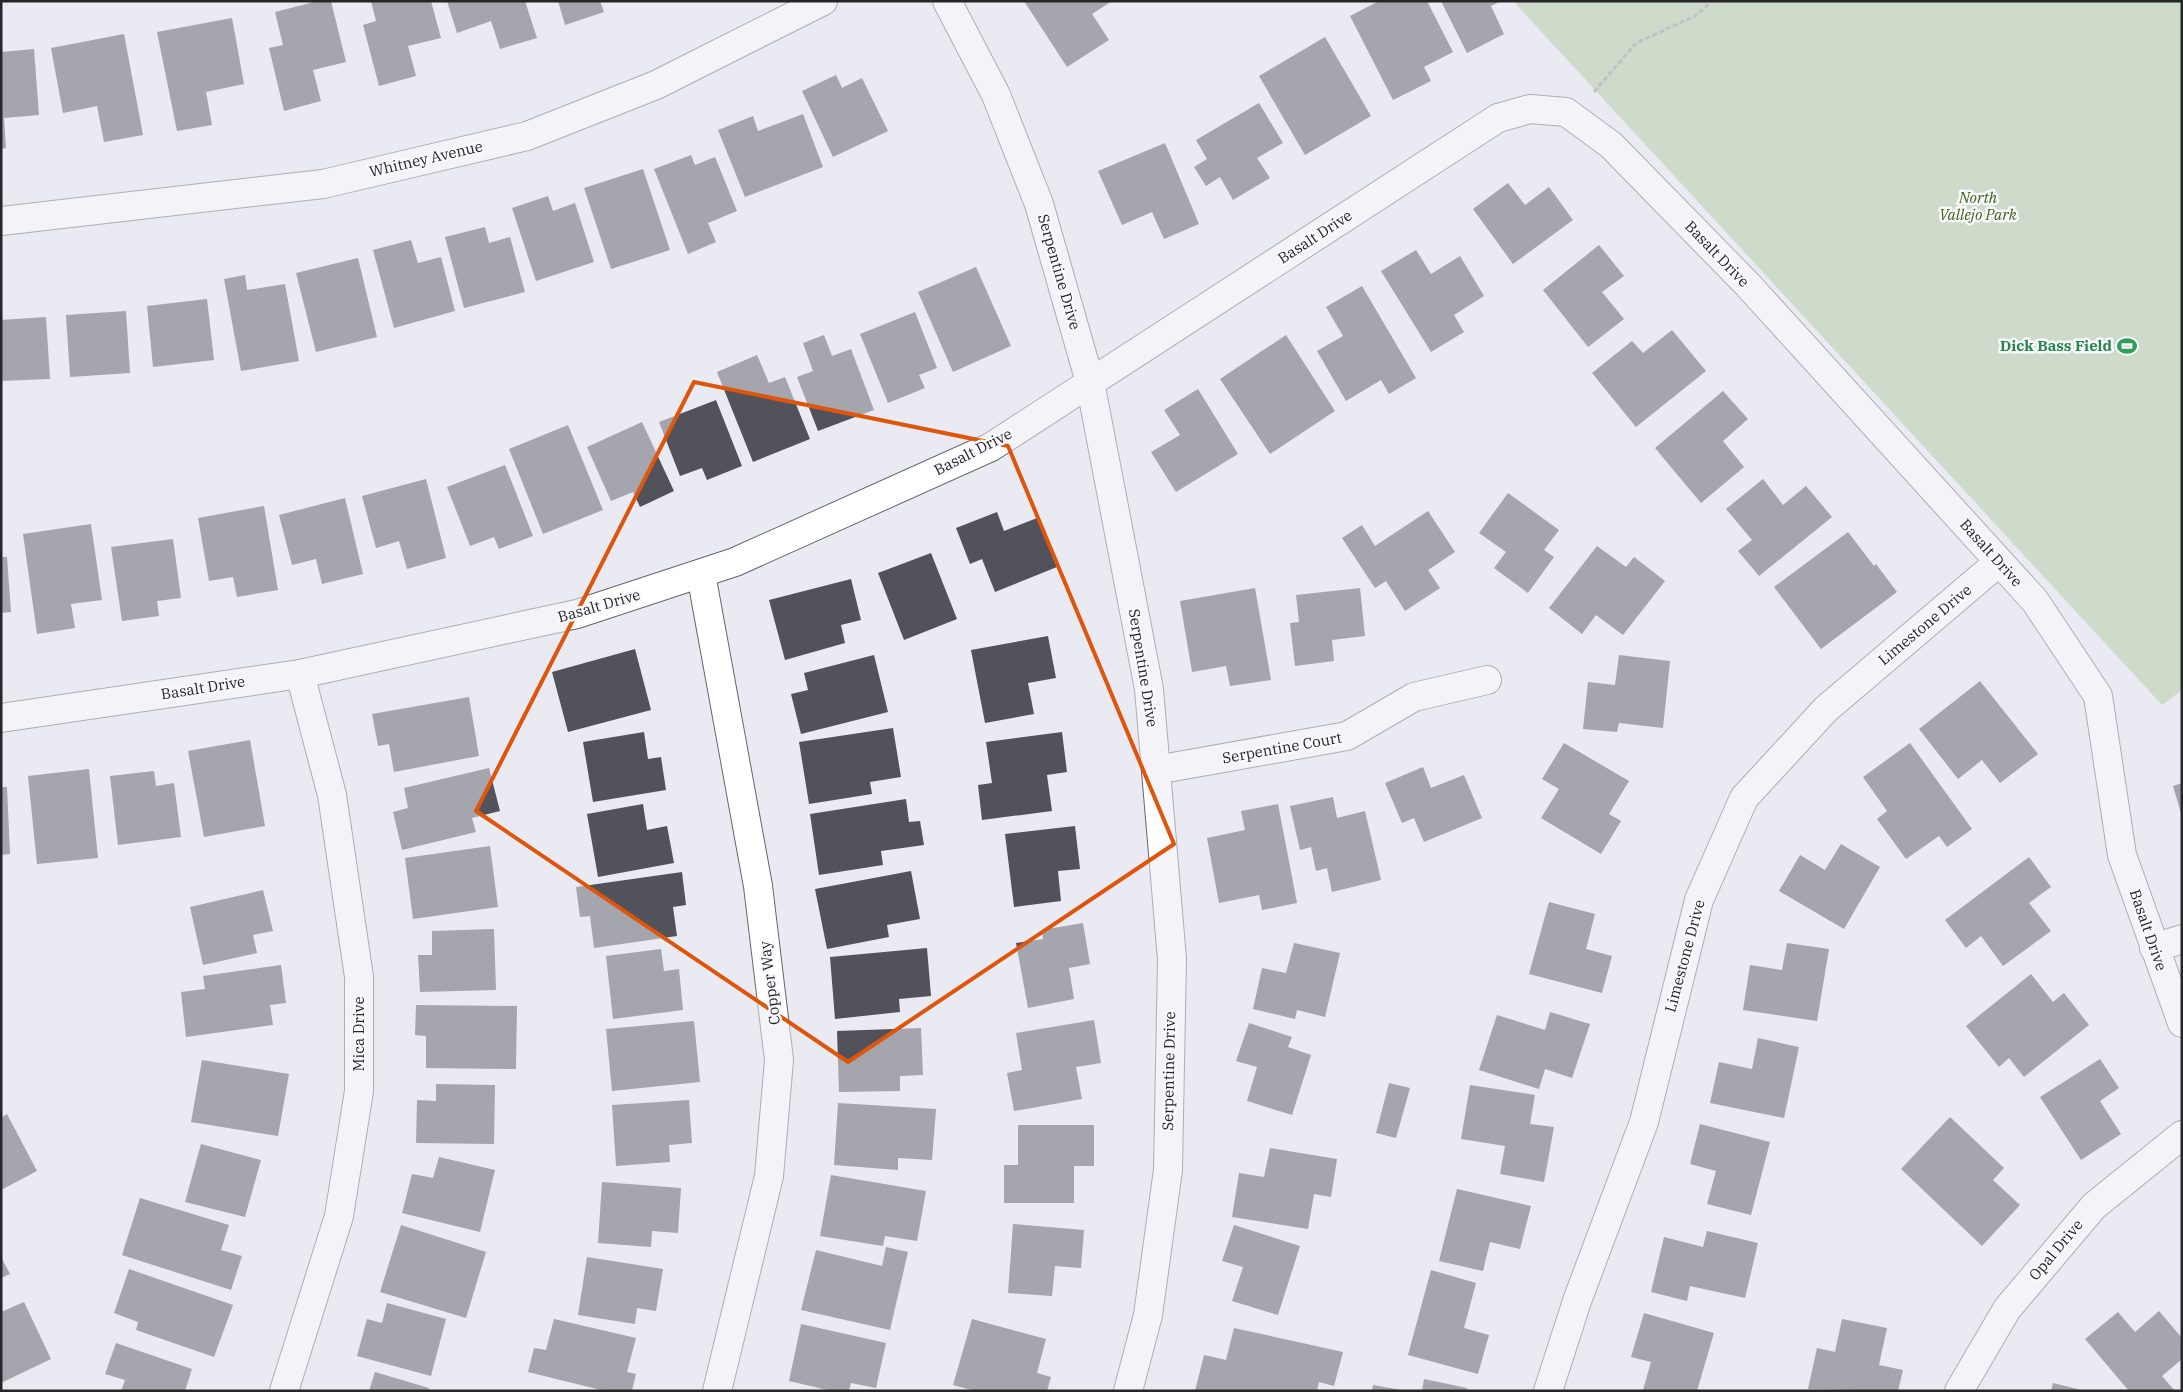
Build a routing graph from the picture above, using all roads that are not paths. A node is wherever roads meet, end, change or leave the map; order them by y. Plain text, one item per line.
1 (823, 1) edge
2 (947, 1) edge
3 (1, 221) edge
4 (1090, 382) junction
5 (1999, 562) junction
6 (701, 574) junction
7 (300, 674) junction
8 (1487, 680) dead end
9 (1, 718) edge
10 (1156, 770) junction
11 (2182, 939) edge
12 (2154, 948) junction
13 (2182, 1023) edge
14 (2182, 1135) edge
15 (284, 1391) edge
16 (717, 1391) edge
17 (1128, 1391) edge
18 (1548, 1391) edge
19 (1959, 1391) edge

1 - 3 street, Whitney Avenue
2 - 4 street, Serpentine Drive
4 - 5 street, Basalt Drive
4 - 6 street, Basalt Drive
4 - 10 street, Serpentine Drive
5 - 12 street, Basalt Drive
5 - 18 street, Limestone Drive
6 - 7 street, Basalt Drive
6 - 16 street, Copper Way
7 - 9 street, Basalt Drive
7 - 15 street, Mica Drive
8 - 10 street, Serpentine Court
10 - 17 street, Serpentine Drive
11 - 12 street
12 - 13 street, Basalt Drive
14 - 19 street, Opal Drive

